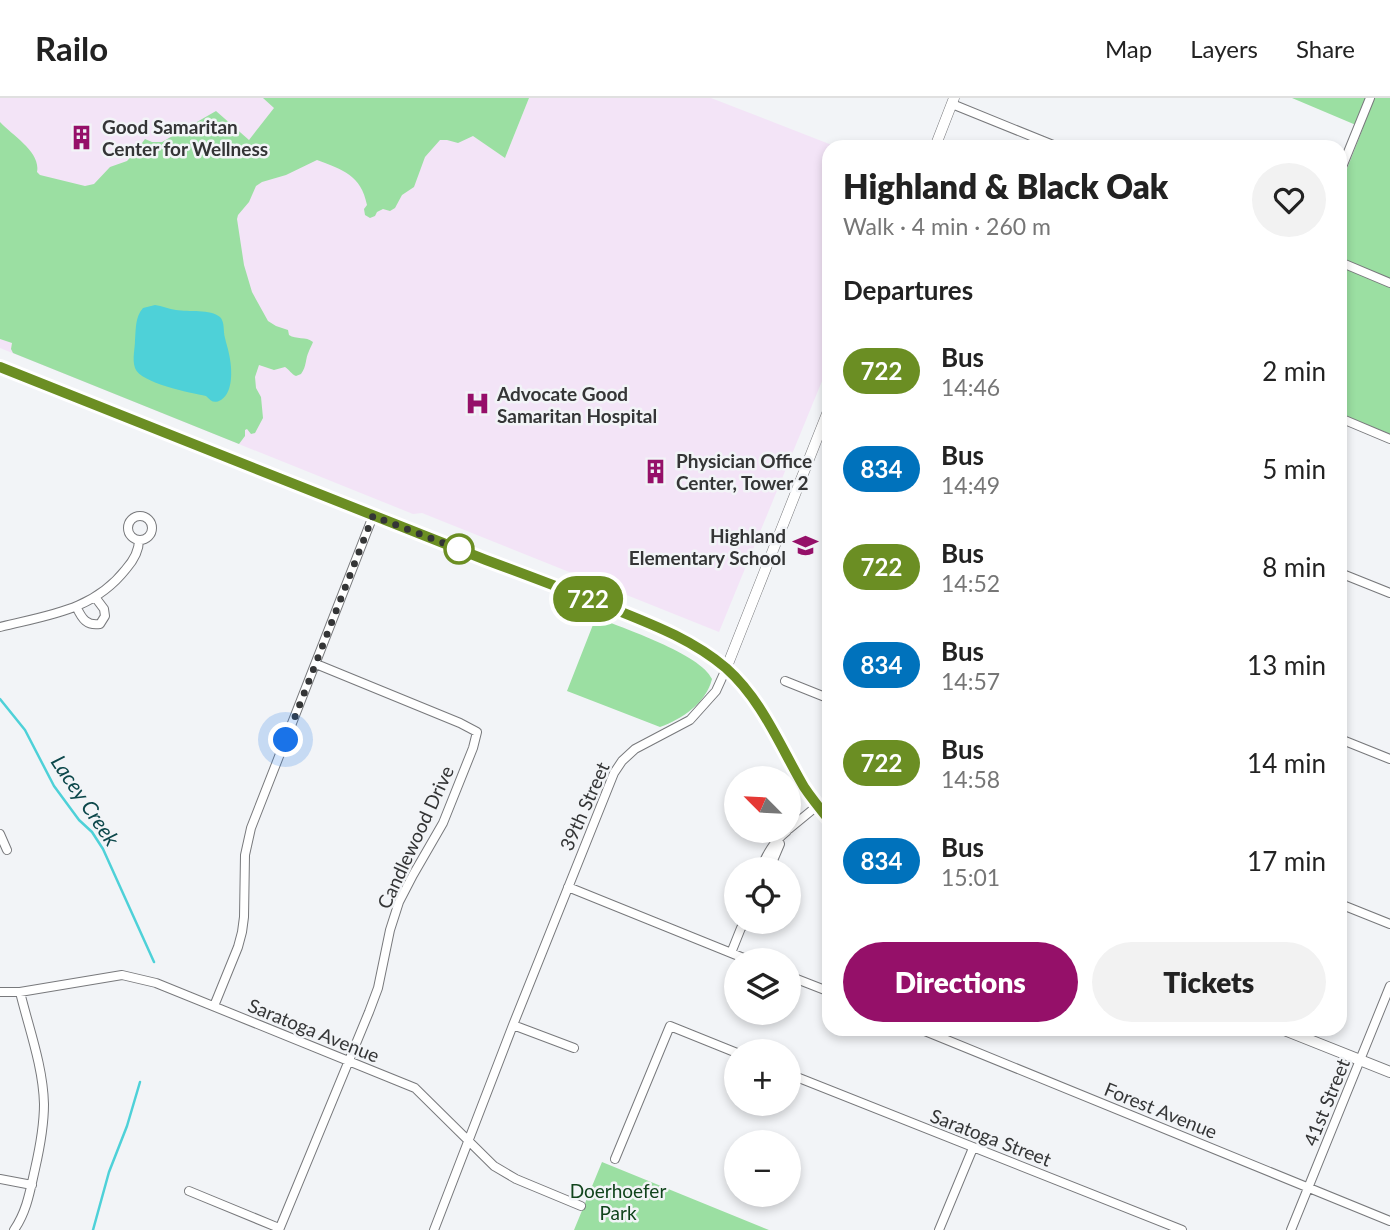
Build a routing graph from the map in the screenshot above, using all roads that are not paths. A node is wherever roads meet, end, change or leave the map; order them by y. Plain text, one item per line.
1 (1370, 98) edge
2 (953, 101) edge
3 (937, 140) edge
4 (1042, 140) edge
5 (1347, 155) edge
6 (1347, 265) edge
7 (1390, 283) edge
8 (0, 367) edge
9 (1347, 421) edge
10 (822, 426) edge
11 (1390, 439) edge
12 (373, 516) junction
13 (139, 540) dead end
14 (1347, 576) edge
15 (1390, 593) edge
16 (96, 597) junction
17 (77, 608) junction
18 (0, 627) edge
19 (316, 664) junction
20 (726, 669) junction
21 (785, 681) dead end
22 (822, 696) edge
23 (1347, 742) edge
24 (1390, 759) edge
25 (817, 806) junction
26 (822, 812) edge
27 (802, 818) edge
28 (0, 834) edge
29 (7, 850) dead end
30 (568, 887) junction
31 (1347, 907) edge
32 (1390, 924) edge
33 (724, 950) edge
34 (801, 981) edge
35 (1390, 986) edge
36 (822, 989) edge
37 (0, 992) edge
38 (20, 992) junction
39 (214, 1006) junction
40 (513, 1025) junction
41 (937, 1036) edge
42 (1300, 1036) edge
43 (574, 1048) dead end
44 (724, 1048) edge
45 (1360, 1060) junction
46 (349, 1061) junction
47 (1390, 1072) edge
48 (801, 1079) edge
49 (468, 1140) junction
50 (973, 1148) junction
51 (615, 1158) dead end
52 (0, 1179) edge
53 (32, 1185) junction
54 (1309, 1187) junction
55 (189, 1191) dead end
56 (582, 1206) dead end
57 (1390, 1221) edge
58 (279, 1229) edge
59 (14, 1230) edge
60 (433, 1230) edge
61 (939, 1230) edge
62 (1182, 1230) edge
63 (1291, 1230) edge

1 - 5 street
2 - 3 street
2 - 4 street
6 - 7 street
8 - 12 main road
9 - 11 street
10 - 20 street, 39th Street
12 - 19 street
12 - 20 main road
13 - 16 street
14 - 15 street
16 - 17 street
16 - 17 street
17 - 18 street
19 - 39 street
19 - 46 street, Candlewood Drive
20 - 25 main road
20 - 30 street, 39th Street
21 - 22 street
23 - 24 street
25 - 26 main road
25 - 27 street
28 - 29 street
30 - 33 street
30 - 40 street, 39th Street
31 - 32 street
34 - 36 street
35 - 45 street, 41st Street
37 - 38 street, Saratoga Avenue
38 - 39 street, Saratoga Avenue
38 - 53 street
39 - 46 street, Saratoga Avenue
40 - 43 street
40 - 49 street, 39th Street
41 - 54 street, Forest Avenue
42 - 45 main road
44 - 51 street
45 - 47 main road
45 - 54 street, 41st Street
46 - 49 street, Saratoga Avenue
46 - 58 street, Candlewood Drive
48 - 50 street, Saratoga Street
49 - 56 street, Saratoga Avenue
49 - 60 street, 39th Street
50 - 61 street
50 - 62 street, Saratoga Street
52 - 53 street
53 - 59 street
54 - 57 street, Forest Avenue
54 - 63 street, 41st Street
55 - 58 street

